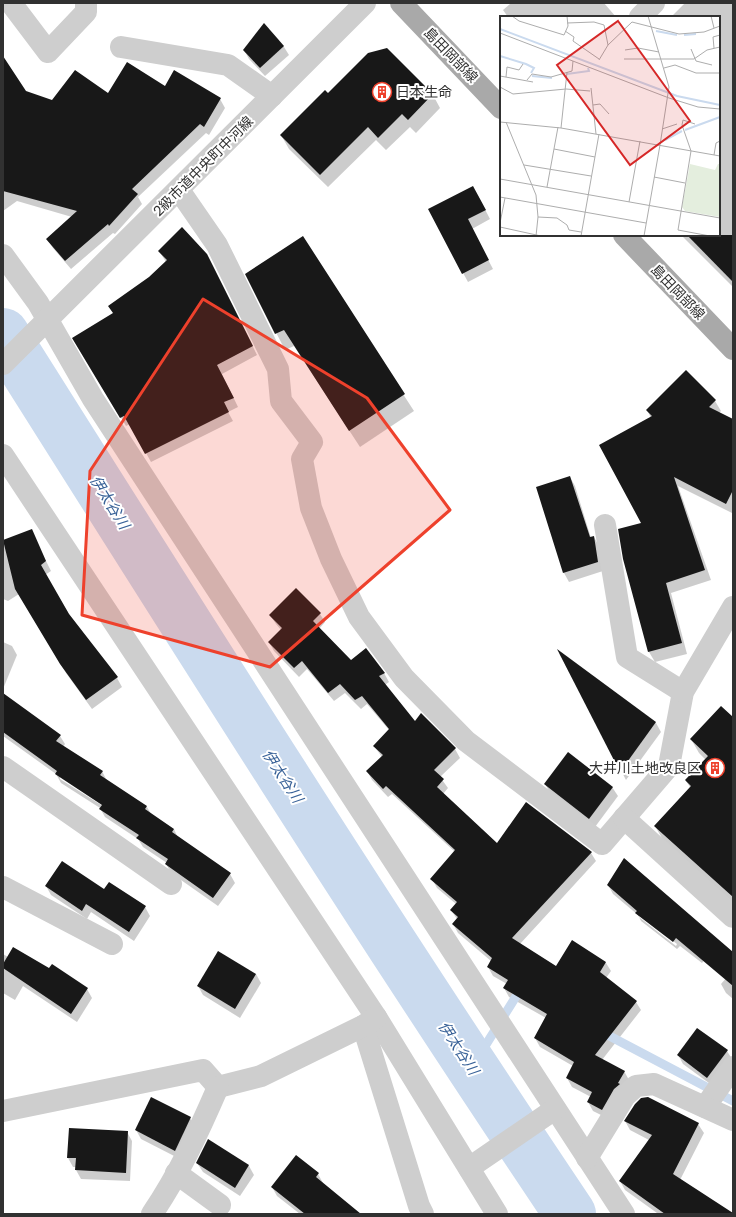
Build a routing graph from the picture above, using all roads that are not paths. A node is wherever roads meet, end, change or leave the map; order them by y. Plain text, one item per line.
1 (11, 3) edge
2 (86, 3) edge
3 (365, 3) edge
4 (401, 3) edge
5 (654, 3) edge
6 (641, 16) edge
7 (121, 47) dead end
8 (272, 96) junction
9 (500, 107) edge
10 (179, 190) junction
11 (625, 236) edge
12 (3, 255) edge
13 (43, 323) junction
14 (733, 348) edge
15 (3, 364) edge
16 (3, 455) edge
17 (605, 525) dead end
18 (733, 608) edge
19 (683, 692) junction
20 (3, 767) edge
21 (624, 818) junction
22 (171, 884) dead end
23 (3, 887) edge
24 (733, 917) edge
25 (112, 944) dead end
26 (370, 1022) junction
27 (733, 1068) edge
28 (218, 1087) junction
29 (706, 1107) junction
30 (555, 1109) junction
31 (3, 1111) edge
32 (733, 1120) edge
33 (587, 1158) junction
34 (469, 1168) junction
35 (176, 1173) junction
36 (220, 1205) dead end
37 (152, 1214) edge
38 (423, 1214) edge
39 (496, 1214) edge
40 (624, 1214) edge

1 - 2 street
3 - 8 street, 2級市道中央町中河線
4 - 9 main road, 島田岡部線
5 - 6 street
7 - 8 street
8 - 10 street, 2級市道中央町中河線
10 - 13 street, 2級市道中央町中河線
10 - 21 street
11 - 14 main road, 島田岡部線
12 - 13 street
13 - 15 street, 2級市道中央町中河線
13 - 30 street
16 - 26 street
17 - 19 street
18 - 19 street
19 - 21 street
20 - 22 street
21 - 24 street
23 - 25 street
26 - 28 street
26 - 34 street
26 - 38 street
27 - 29 street
28 - 31 street
28 - 35 street
29 - 32 street
29 - 33 street
30 - 33 street
30 - 34 street
33 - 40 street
34 - 39 street
35 - 36 street
35 - 37 street

